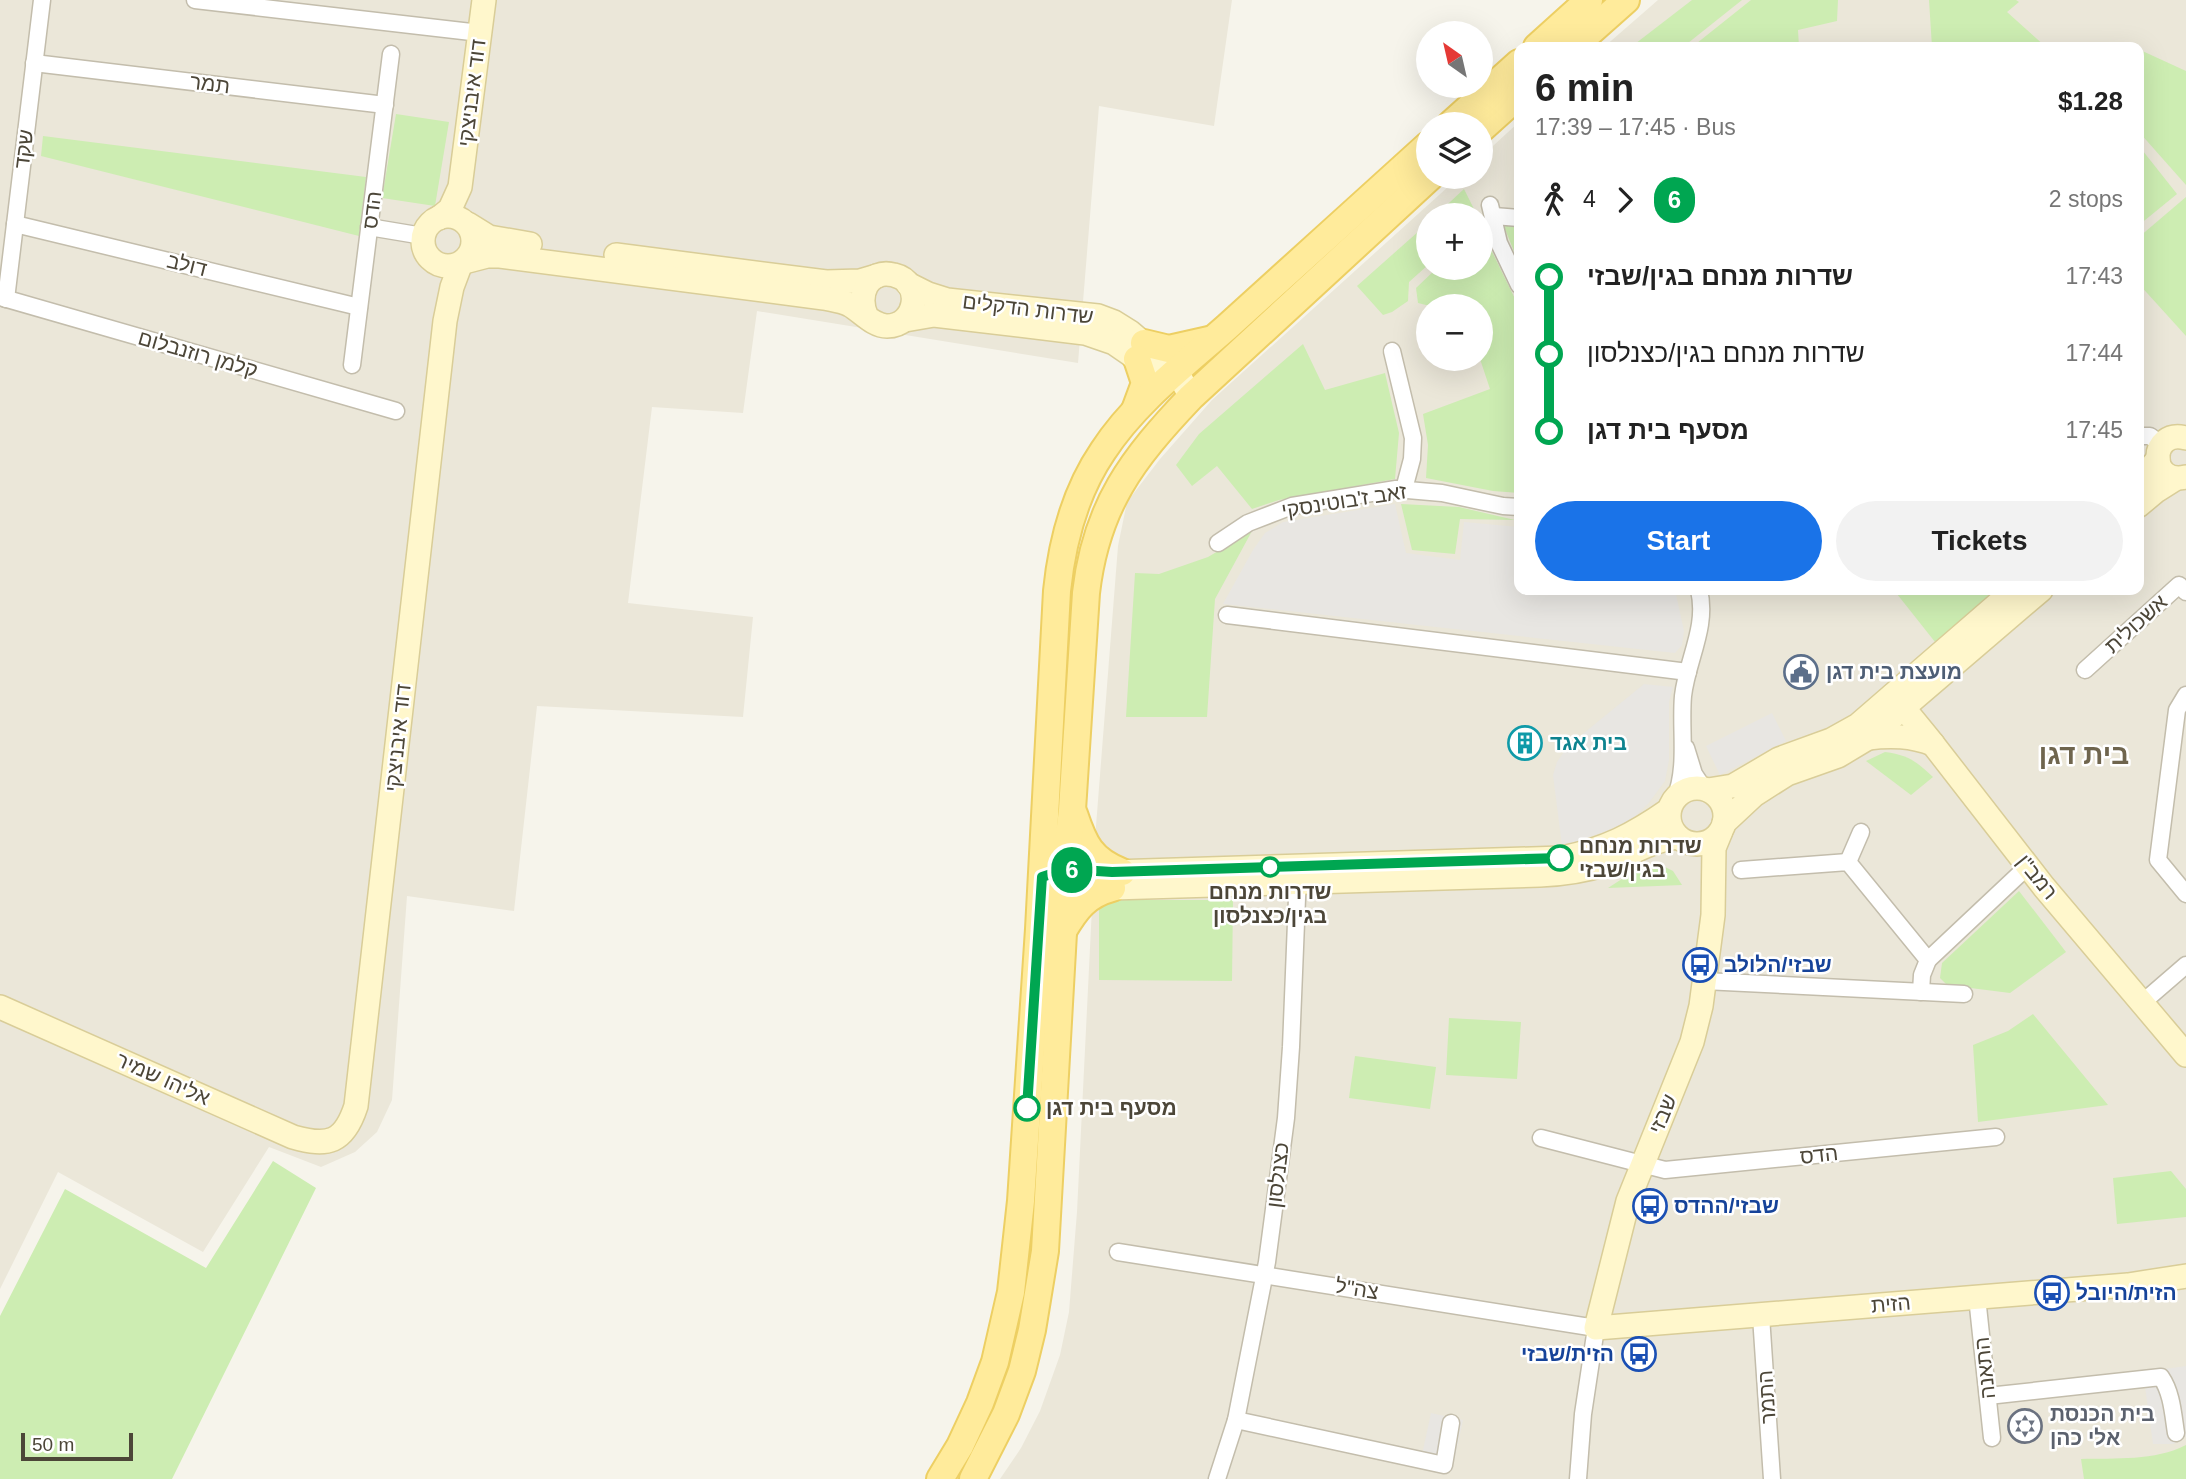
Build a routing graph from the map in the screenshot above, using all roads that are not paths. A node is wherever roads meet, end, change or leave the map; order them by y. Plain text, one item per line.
1 (42, 0) edge
2 (195, 0) edge
3 (484, 0) edge
4 (1589, 0) edge
5 (1626, 0) edge
6 (480, 33) junction
7 (1543, 42) edge
8 (1579, 42) edge
9 (391, 54) dead end
10 (34, 64) junction
11 (1514, 67) edge
12 (1514, 99) edge
13 (385, 105) junction
14 (1464, 112) edge
15 (1493, 118) edge
16 (1416, 156) edge
17 (460, 187) junction
18 (1417, 189) edge
19 (1514, 217) edge
20 (439, 218) junction
21 (466, 223) junction
22 (15, 224) junction
23 (369, 227) junction
24 (423, 236) junction
25 (432, 261) junction
26 (462, 263) junction
27 (1514, 274) edge
28 (877, 276) junction
29 (908, 284) junction
30 (3, 298) edge
31 (359, 307) junction
32 (867, 317) junction
33 (905, 320) junction
34 (445, 321) junction
35 (1214, 338) junction
36 (1140, 351) junction
37 (1392, 351) dead end
38 (352, 365) dead end
39 (1170, 377) junction
40 (1191, 397) junction
41 (396, 411) dead end
42 (1132, 416) junction
43 (2144, 436) edge
44 (2173, 442) edge
45 (2144, 475) edge
46 (2181, 478) edge
47 (1404, 489) junction
48 (2144, 501) edge
49 (1514, 507) edge
50 (1218, 543) dead end
51 (2186, 592) edge
52 (1700, 595) edge
53 (2009, 595) edge
54 (2035, 595) edge
55 (1227, 615) dead end
56 (2085, 670) dead end
57 (1688, 672) junction
58 (2186, 695) edge
59 (1898, 701) junction
60 (1683, 738) junction
61 (1868, 738) junction
62 (1933, 744) junction
63 (1706, 790) junction
64 (1672, 804) junction
65 (1072, 810) junction
66 (1723, 827) junction
67 (1861, 831) dead end
68 (1680, 839) junction
69 (1848, 862) junction
70 (2028, 866) junction
71 (1741, 870) dead end
72 (1298, 874) junction
73 (1057, 877) junction
74 (1117, 880) junction
75 (2186, 894) edge
76 (1714, 898) junction
77 (1063, 933) junction
78 (1928, 960) junction
79 (2186, 965) edge
80 (1704, 981) junction
81 (1921, 992) junction
82 (1964, 995) dead end
83 (2142, 1003) junction
84 (0, 1007) edge
85 (2186, 1055) edge
86 (1996, 1137) dead end
87 (1541, 1138) dead end
88 (328, 1141) joint
89 (1642, 1164) junction
90 (1118, 1252) dead end
91 (1265, 1274) junction
92 (2186, 1276) edge
93 (1977, 1297) junction
94 (1761, 1316) junction
95 (1596, 1328) junction
96 (1988, 1396) junction
97 (1236, 1420) junction
98 (1451, 1423) dead end
99 (2176, 1433) dead end
100 (1992, 1438) dead end
101 (940, 1479) edge
102 (973, 1479) edge
103 (1217, 1479) edge
104 (1578, 1479) edge
105 (1772, 1479) edge

1 - 10 street, שקד
2 - 6 street
3 - 6 street, דוד איבניצקי
4 - 7 main road
5 - 8 main road
6 - 17 street, דוד איבניצקי
9 - 13 street, הדס
10 - 13 street, תמר
10 - 22 street, שקד
11 - 14 main road
12 - 15 main road
13 - 23 street, הדס
16 - 35 main road
17 - 20 street, דוד איבניצקי
17 - 21 street, דוד איבניצקי
18 - 40 main road
19 - 27 street
20 - 21 street
20 - 24 street
21 - 26 street
21 - 28 street
22 - 30 street, שקד
22 - 31 street, דולב
23 - 24 street
23 - 31 street, הדס
24 - 25 street
25 - 26 street
25 - 34 street, דוד איבניצקי
26 - 32 street
26 - 34 street, דוד איבניצקי
28 - 29 street
28 - 32 street
29 - 33 street
29 - 36 street, שדרות הדקלים
30 - 41 street, קלמן רוזנבלום
31 - 38 street, הדס
32 - 33 street
33 - 36 street, שדרות הדקלים
34 - 88 street, דוד איבניצקי
35 - 36 main road
35 - 39 main road
36 - 39 street, שדרות הדקלים
36 - 42 main road
37 - 47 street
39 - 40 street, שדרות הדקלים
39 - 42 main road
40 - 65 main road
42 - 73 main road
43 - 44 street
44 - 45 street
44 - 46 street
46 - 48 street
47 - 49 street, זאב ז'בוטינסקי
47 - 50 street, זאב ז'בוטינסקי
51 - 56 street, אשכולית
52 - 57 street
53 - 59 street
54 - 59 street
55 - 57 street
57 - 60 street
58 - 75 street
59 - 61 street
59 - 62 street, רמב"ן
59 - 63 street
60 - 63 street
60 - 64 street
61 - 62 street
61 - 66 street
62 - 70 street, רמב"ן
63 - 64 street
63 - 66 street
64 - 68 street
64 - 72 street
65 - 73 main road
65 - 74 main road
66 - 68 street
66 - 76 street, שבזי
67 - 69 street
68 - 72 street
68 - 76 street
69 - 71 street
69 - 78 street
70 - 78 street
70 - 83 street, רמב"ן
72 - 74 street
72 - 91 street, כצנלסון
73 - 74 street
73 - 77 main road
73 - 101 main road
74 - 77 main road
76 - 80 street, שבזי
77 - 102 main road
78 - 81 street
79 - 83 street
80 - 81 street
80 - 89 street, שבזי
81 - 82 street
83 - 85 street, רמב"ן
84 - 88 street, אליהו שמיר
86 - 89 street, הדס
87 - 89 street, הדס
89 - 95 street, שבזי
90 - 91 street, צה"ל
91 - 95 street, צה"ל
91 - 97 street, כצנלסון
92 - 93 street, הזית
93 - 94 street, הזית
93 - 96 street, התאנה
94 - 95 street, הזית
94 - 105 street, התמר
95 - 104 street
96 - 99 street
96 - 100 street, התאנה
97 - 98 street
97 - 103 street, כצנלסון

